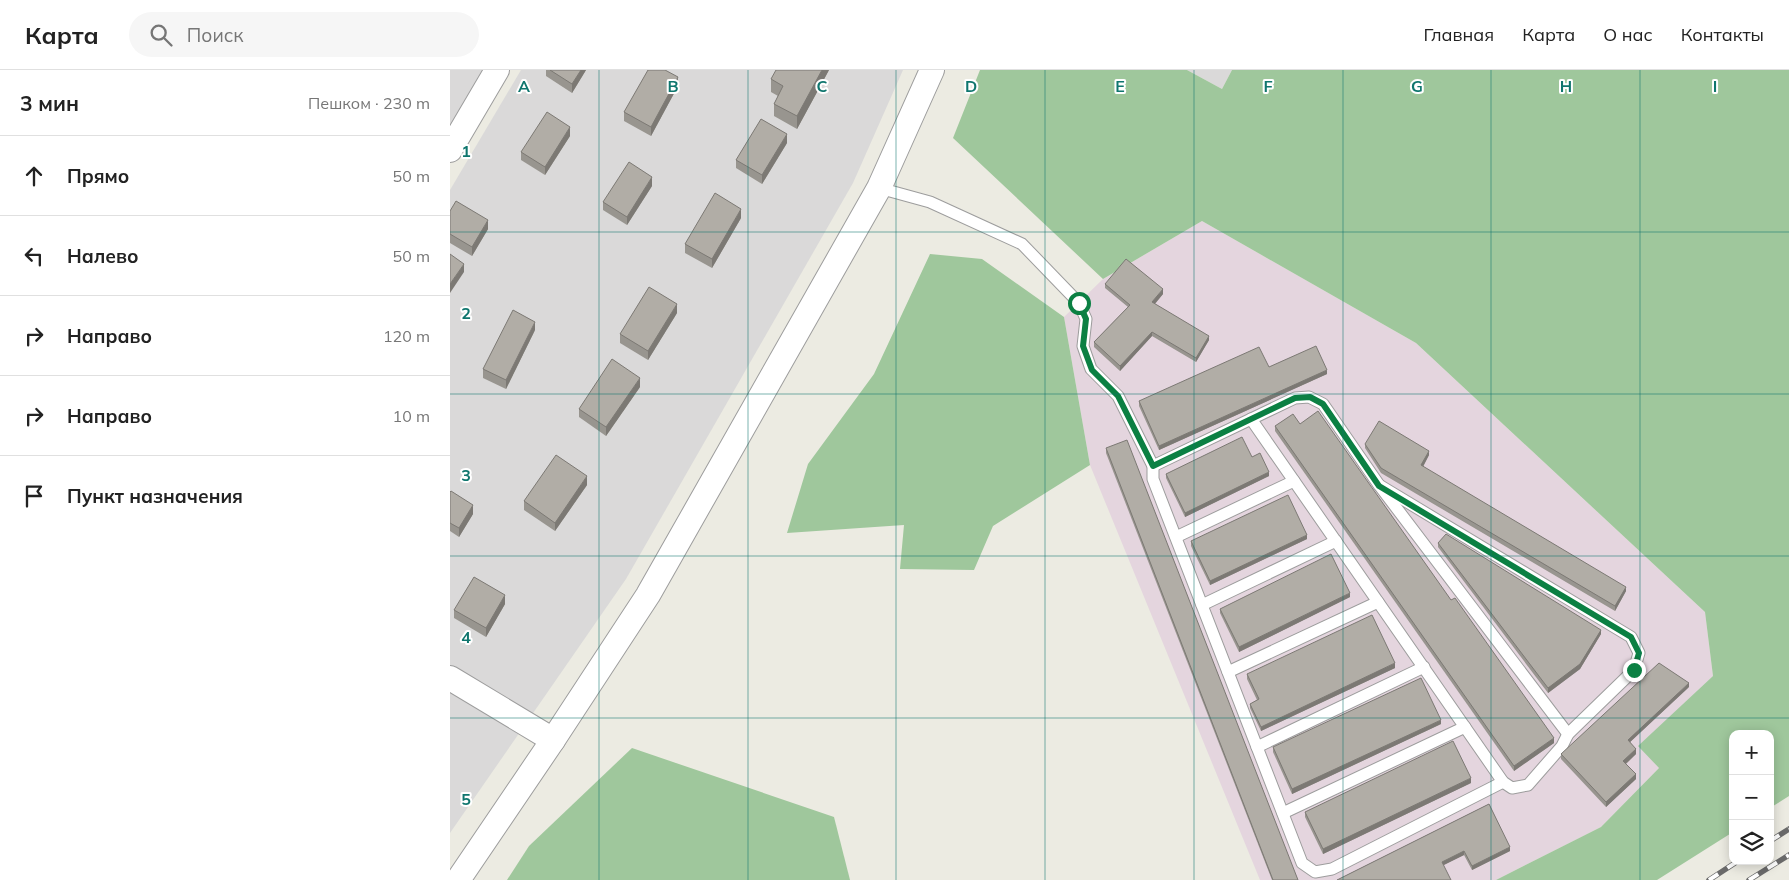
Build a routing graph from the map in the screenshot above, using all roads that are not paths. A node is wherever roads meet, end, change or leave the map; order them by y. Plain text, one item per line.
1 (497, 70) edge
2 (932, 70) edge
3 (450, 150) edge
4 (879, 188) junction
5 (1251, 418) junction
6 (1153, 466) junction
7 (1294, 481) junction
8 (1379, 486) junction
9 (1176, 537) junction
10 (1336, 541) junction
11 (1378, 602) junction
12 (1202, 605) junction
13 (1424, 667) junction
14 (1228, 672) junction
15 (450, 678) edge
16 (1465, 726) junction
17 (1568, 734) junction
18 (553, 740) junction
19 (1257, 747) junction
20 (1503, 782) junction
21 (1283, 813) junction
22 (458, 880) edge

1 - 3 street
2 - 4 street
4 - 6 lane
4 - 18 street
5 - 6 lane
5 - 7 lane
5 - 8 lane
6 - 9 lane
7 - 9 lane
7 - 10 lane
8 - 17 lane
8 - 17 lane
9 - 12 lane
10 - 11 lane
10 - 12 lane
11 - 13 lane
11 - 14 lane
12 - 14 lane
13 - 16 lane
13 - 19 lane
14 - 19 lane
15 - 18 street
16 - 20 lane
16 - 21 lane
17 - 20 lane
18 - 22 street
19 - 21 lane
20 - 21 lane

